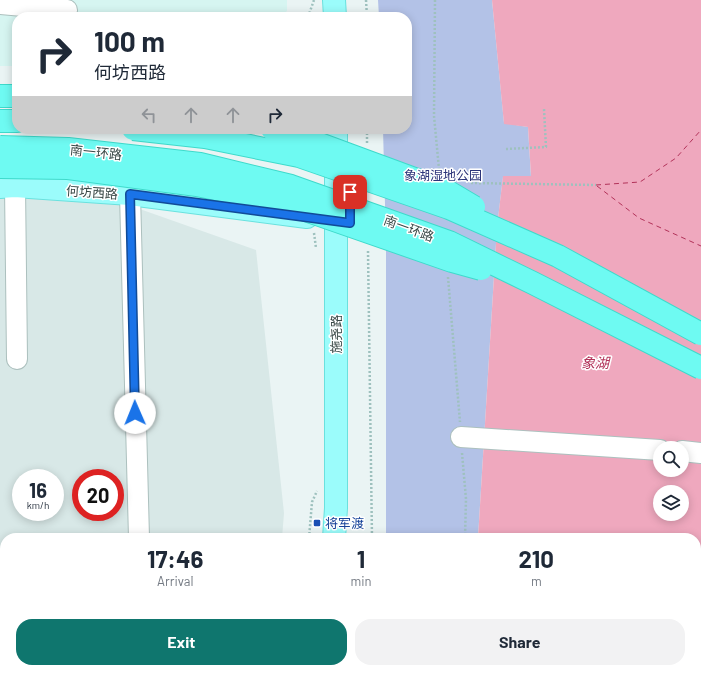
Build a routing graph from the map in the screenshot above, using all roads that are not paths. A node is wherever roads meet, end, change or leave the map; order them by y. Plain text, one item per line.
1 (0, 4) edge
2 (67, 9) edge
3 (0, 86) edge
4 (12, 86) edge
5 (0, 96) edge
6 (12, 96) edge
7 (0, 120) edge
8 (12, 121) edge
9 (173, 134) edge
10 (291, 134) edge
11 (336, 134) edge
12 (350, 134) edge
13 (0, 147) edge
14 (0, 168) edge
15 (8, 187) edge
16 (130, 194) junction
17 (343, 222) junction
18 (558, 256) junction
19 (533, 283) junction
20 (701, 334) edge
21 (17, 359) dead end
22 (701, 368) edge
23 (461, 437) dead end
24 (653, 450) edge
25 (689, 452) edge
26 (701, 453) edge
27 (139, 533) edge
28 (334, 533) edge
29 (349, 533) edge

1 - 2 street
3 - 4 main road
5 - 6 highway
7 - 8 highway
9 - 18 highway, bridge
10 - 18 highway, bridge
11 - 17 main road, 施尧路
12 - 17 main road, 施尧路
13 - 19 highway, 南一环路, bridge
14 - 19 highway, bridge
15 - 16 main road, 何坊西路
15 - 21 street
16 - 17 main road, 何坊西路
16 - 27 street
17 - 28 main road, 施尧路
17 - 29 main road, 施尧路
18 - 20 highway, bridge
19 - 22 highway, 南一环路, bridge
23 - 24 street
25 - 26 street

